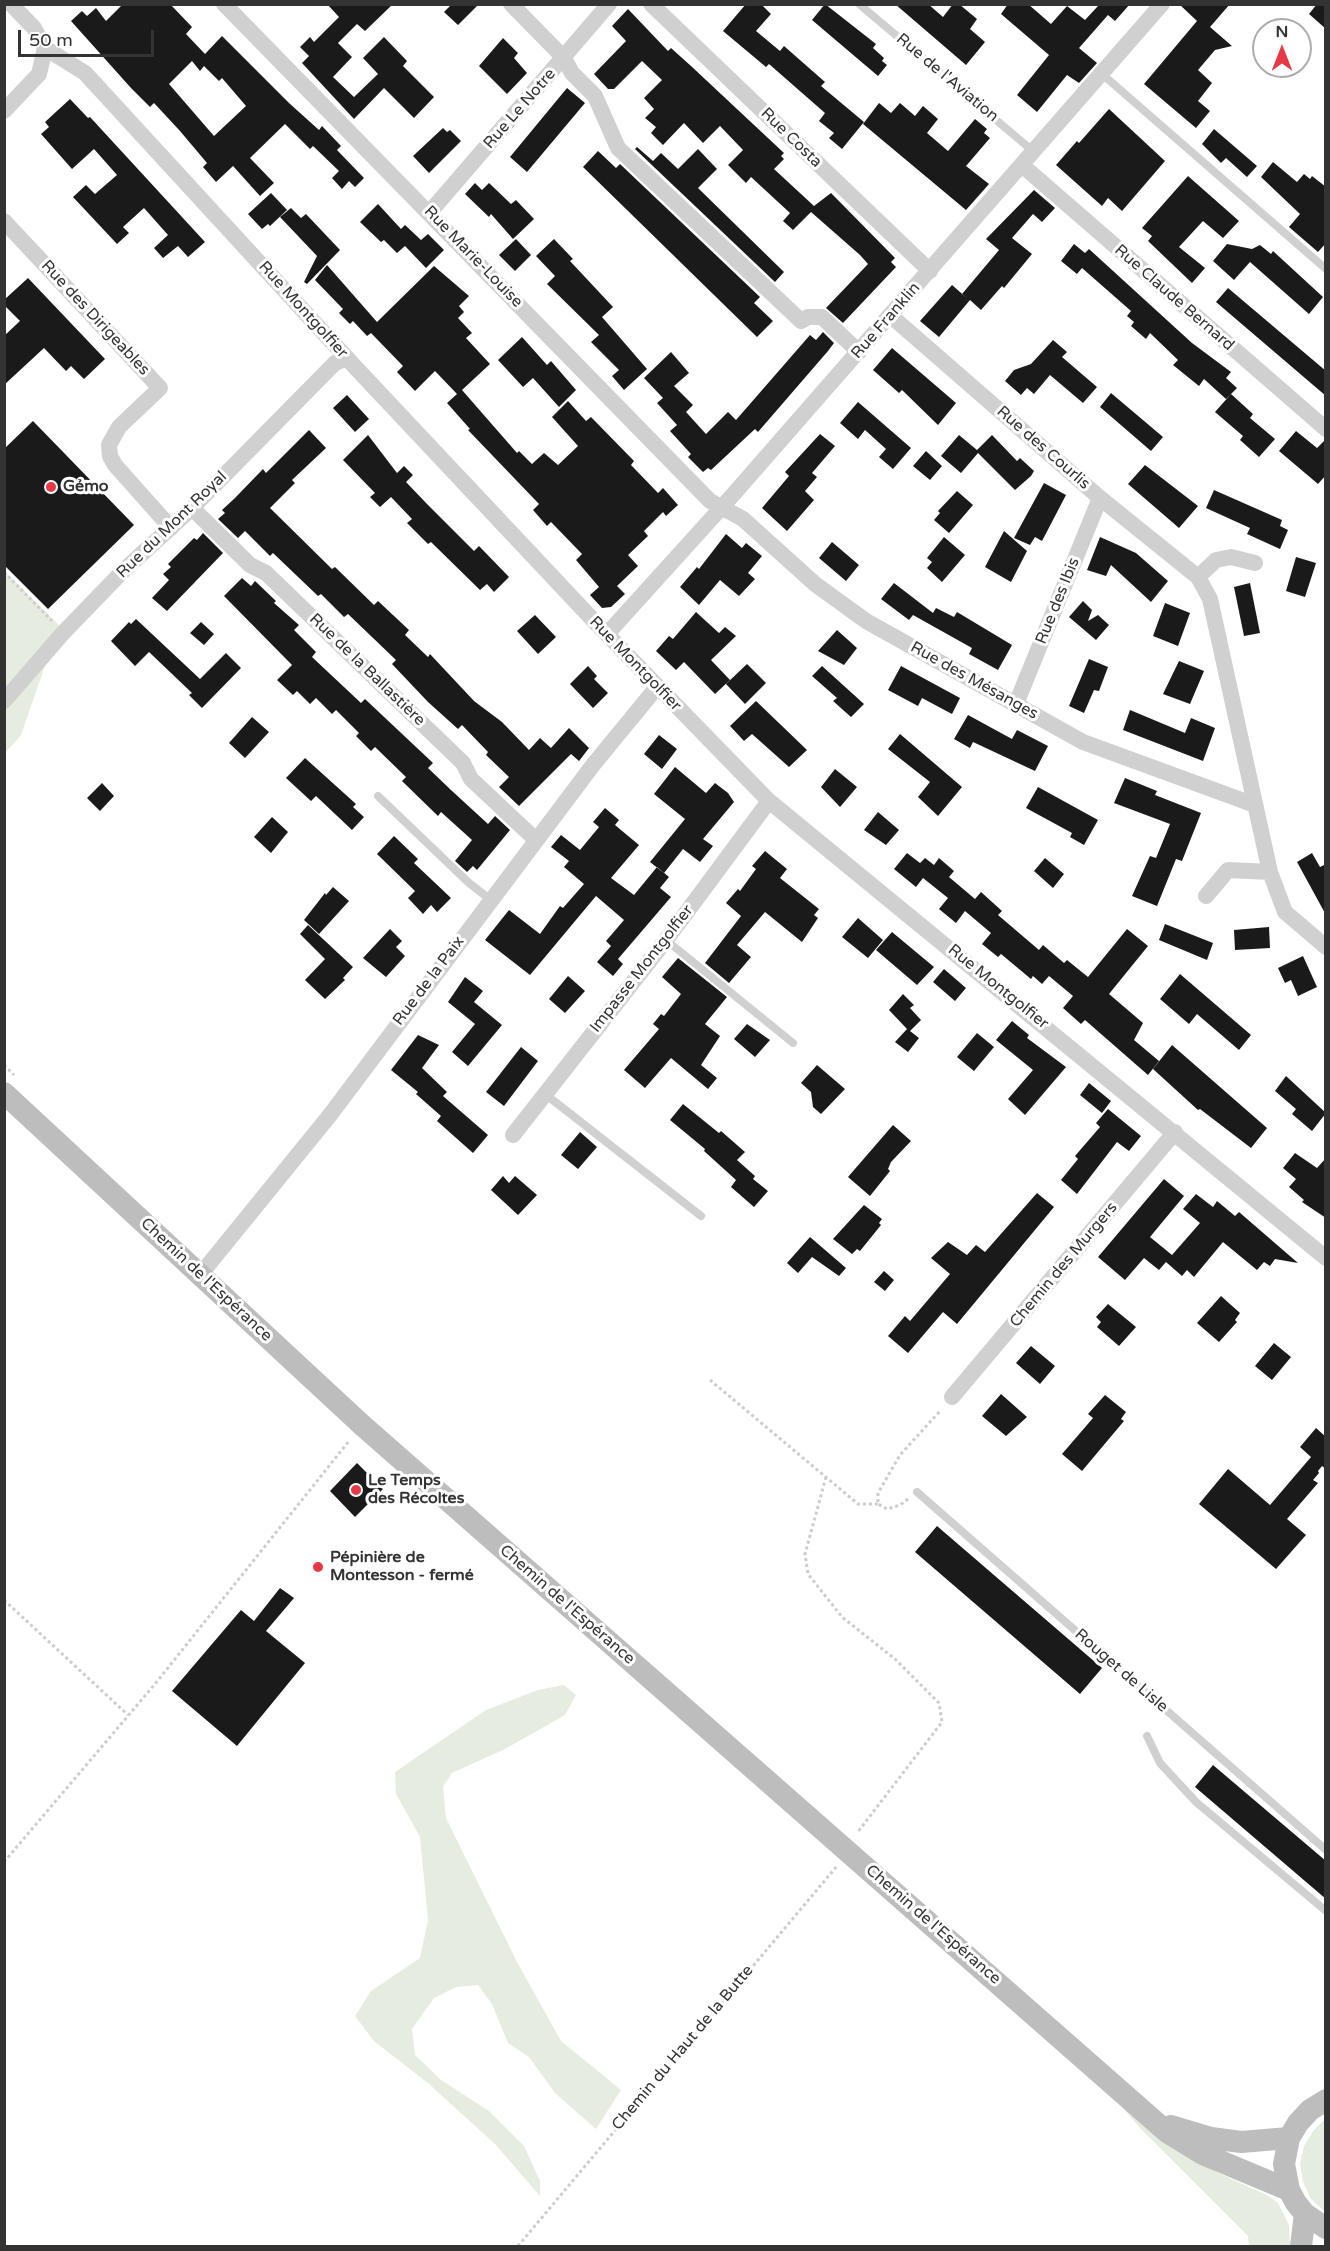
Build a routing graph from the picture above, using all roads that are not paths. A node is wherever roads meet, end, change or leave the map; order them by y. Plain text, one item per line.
1 (11, 4) edge
2 (224, 4) edge
3 (511, 4) edge
4 (609, 4) edge
5 (651, 4) edge
6 (859, 4) edge
7 (1162, 4) edge
8 (45, 48) junction
9 (564, 58) junction
10 (1102, 74) junction
11 (4, 111) edge
12 (1035, 152) junction
13 (1023, 166) junction
14 (430, 212) junction
15 (4, 220) edge
16 (1326, 269) edge
17 (930, 271) junction
18 (891, 316) junction
19 (859, 352) junction
20 (347, 358) junction
21 (1326, 429) edge
22 (1100, 498) junction
23 (192, 508) junction
24 (721, 508) junction
25 (171, 528) junction
26 (1255, 564) dead end
27 (1198, 577) junction
28 (607, 634) junction
29 (657, 687) junction
30 (4, 700) edge
31 (1017, 704) junction
32 (378, 796) dead end
33 (769, 801) junction
34 (1255, 805) junction
35 (536, 840) junction
36 (1270, 872) junction
37 (1206, 896) dead end
38 (491, 900) junction
39 (666, 940) junction
40 (1326, 947) edge
41 (793, 1043) dead end
42 (4, 1094) edge
43 (544, 1094) junction
44 (1175, 1132) junction
45 (513, 1135) dead end
46 (701, 1216) dead end
47 (1326, 1258) edge
48 (200, 1275) junction
49 (952, 1397) road end
50 (917, 1492) road end
51 (1147, 1736) dead end
52 (1326, 1850) edge
53 (1326, 1911) edge
54 (1326, 2100) edge
55 (1139, 2106) junction
56 (1289, 2138) junction
57 (1289, 2190) junction
58 (1305, 2214) junction
59 (1326, 2228) edge
60 (1301, 2247) edge

1 - 8 street, Rue Montgolfier
2 - 14 street, Rue Marie-Louise
3 - 9 street
4 - 9 street, Rue Le Notre
5 - 17 street, Rue Costa
6 - 12 lane, Rue de l'Aviation
7 - 10 street, Rue Franklin
8 - 11 street
8 - 20 street, Rue Montgolfier
9 - 14 street, Rue Le Notre
9 - 19 street
10 - 12 street, Rue Franklin
10 - 16 lane
12 - 13 street, Rue Franklin
13 - 17 street, Rue Franklin
13 - 21 street, Rue Claude Bernard
14 - 24 street, Rue Marie-Louise
15 - 25 street, Rue des Dirigeables
17 - 18 street, Rue Franklin
18 - 19 street, Rue Franklin
18 - 22 street, Rue des Courlis
19 - 24 street, Rue Franklin
20 - 23 street, Rue du Mont Royal
20 - 28 street, Rue Montgolfier
22 - 27 street, Rue des Courlis
22 - 31 street, Rue des Ibis
23 - 25 street, Rue du Mont Royal
23 - 35 street, Rue de la Ballastière
24 - 28 street, Rue Franklin
24 - 31 street, Rue des Mésanges
25 - 30 street, Rue du Mont Royal
26 - 27 street
27 - 34 street, Rue des Courlis
28 - 29 street, Rue Montgolfier
29 - 33 street, Rue Montgolfier
29 - 35 street, Rue de la Paix
31 - 34 street, Rue des Mésanges
32 - 38 lane
33 - 39 street, Impasse Montgolfier
33 - 44 street, Rue Montgolfier
34 - 36 street, Rue des Courlis
35 - 38 street, Rue de la Paix
36 - 37 street
36 - 40 street, Rue des Courlis
38 - 48 street, Rue de la Paix
39 - 41 lane
39 - 43 street, Impasse Montgolfier
42 - 48 street, Chemin de l'Espérance
43 - 45 street, Impasse Montgolfier
43 - 46 lane
44 - 47 street, Rue Montgolfier
44 - 49 street, Chemin des Murgers
48 - 55 street, Chemin de l'Espérance
50 - 52 lane, Rouget de Lisle
51 - 53 lane
54 - 56 street
55 - 56 street, Chemin de l'Espérance
55 - 57 street, Chemin de l'Espérance
56 - 57 street
57 - 58 street
58 - 59 street
58 - 60 street

